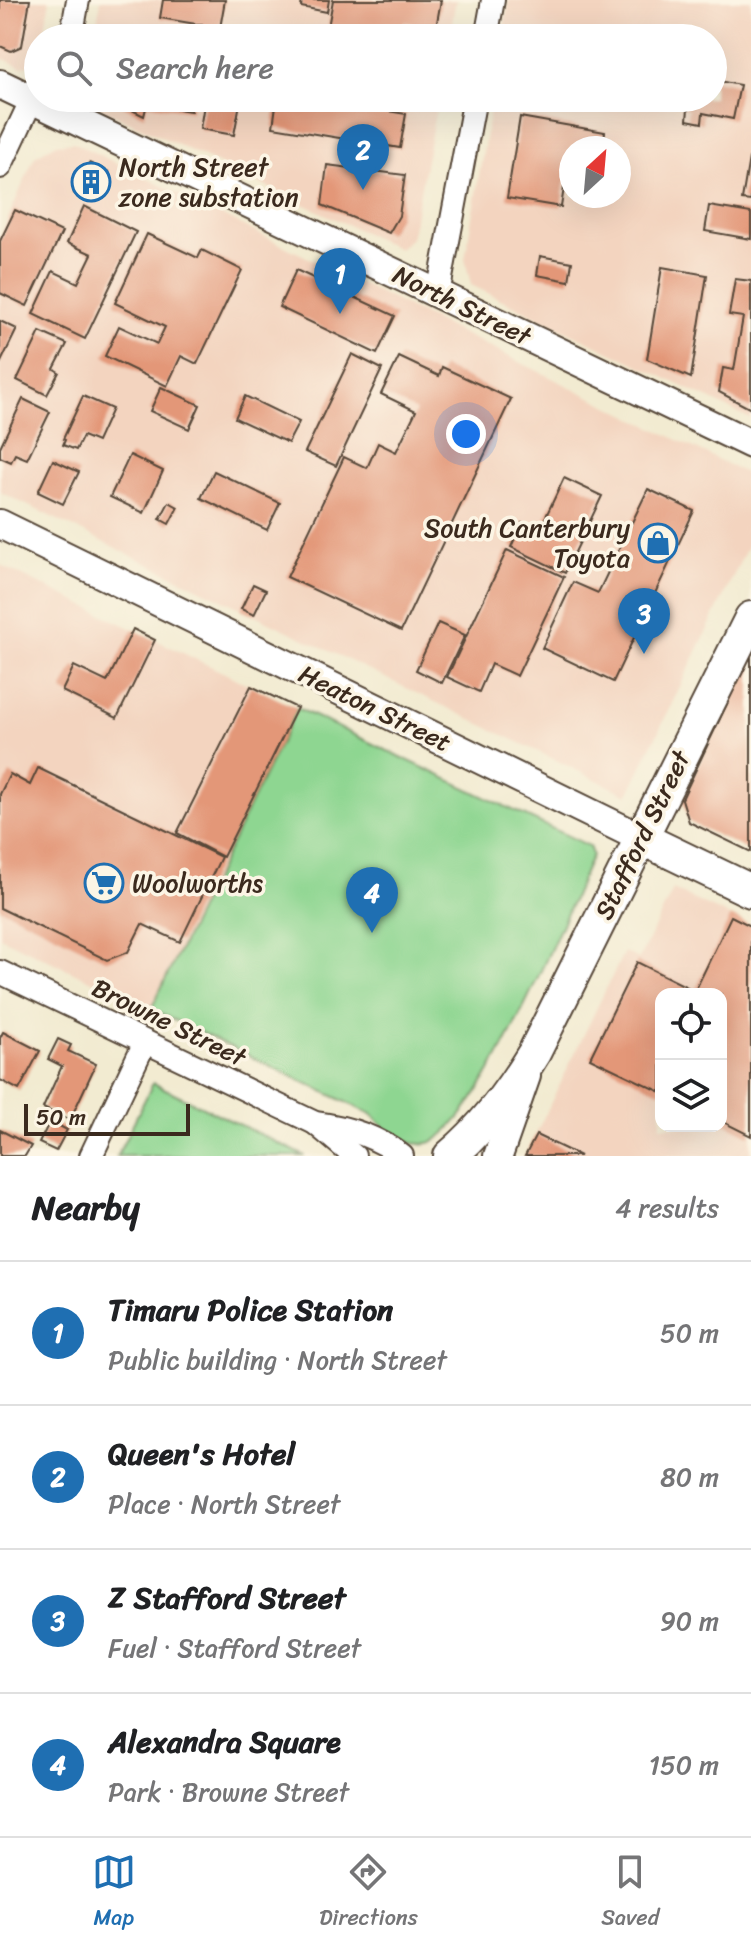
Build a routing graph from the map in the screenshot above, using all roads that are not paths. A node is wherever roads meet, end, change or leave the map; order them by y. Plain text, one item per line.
1 (78, 0) edge
2 (493, 0) edge
3 (74, 24) edge
4 (489, 24) edge
5 (0, 84) edge
6 (24, 93) edge
7 (43, 112) edge
8 (68, 112) edge
9 (472, 112) edge
10 (0, 167) edge
11 (438, 294) junction
12 (751, 444) edge
13 (0, 524) edge
14 (751, 618) edge
15 (641, 838) junction
16 (751, 891) edge
17 (0, 972) edge
18 (145, 1042) junction
19 (534, 1053) junction
20 (315, 1123) junction
21 (91, 1156) edge
22 (354, 1156) edge
23 (402, 1156) edge
24 (450, 1156) edge
25 (498, 1156) edge

1 - 3 street
2 - 4 street
5 - 6 street, North Street
7 - 10 street
8 - 11 street, North Street
9 - 11 street
11 - 12 street, North Street
13 - 15 street, Heaton Street
14 - 15 main road, Stafford Street
15 - 16 main road, Heaton Street
15 - 19 main road, Stafford Street
17 - 18 street, Browne Street
18 - 20 street, Browne Street
18 - 21 street
19 - 24 main road, Stafford Street
19 - 25 street
20 - 22 street, Browne Street
20 - 23 street, Browne Street

